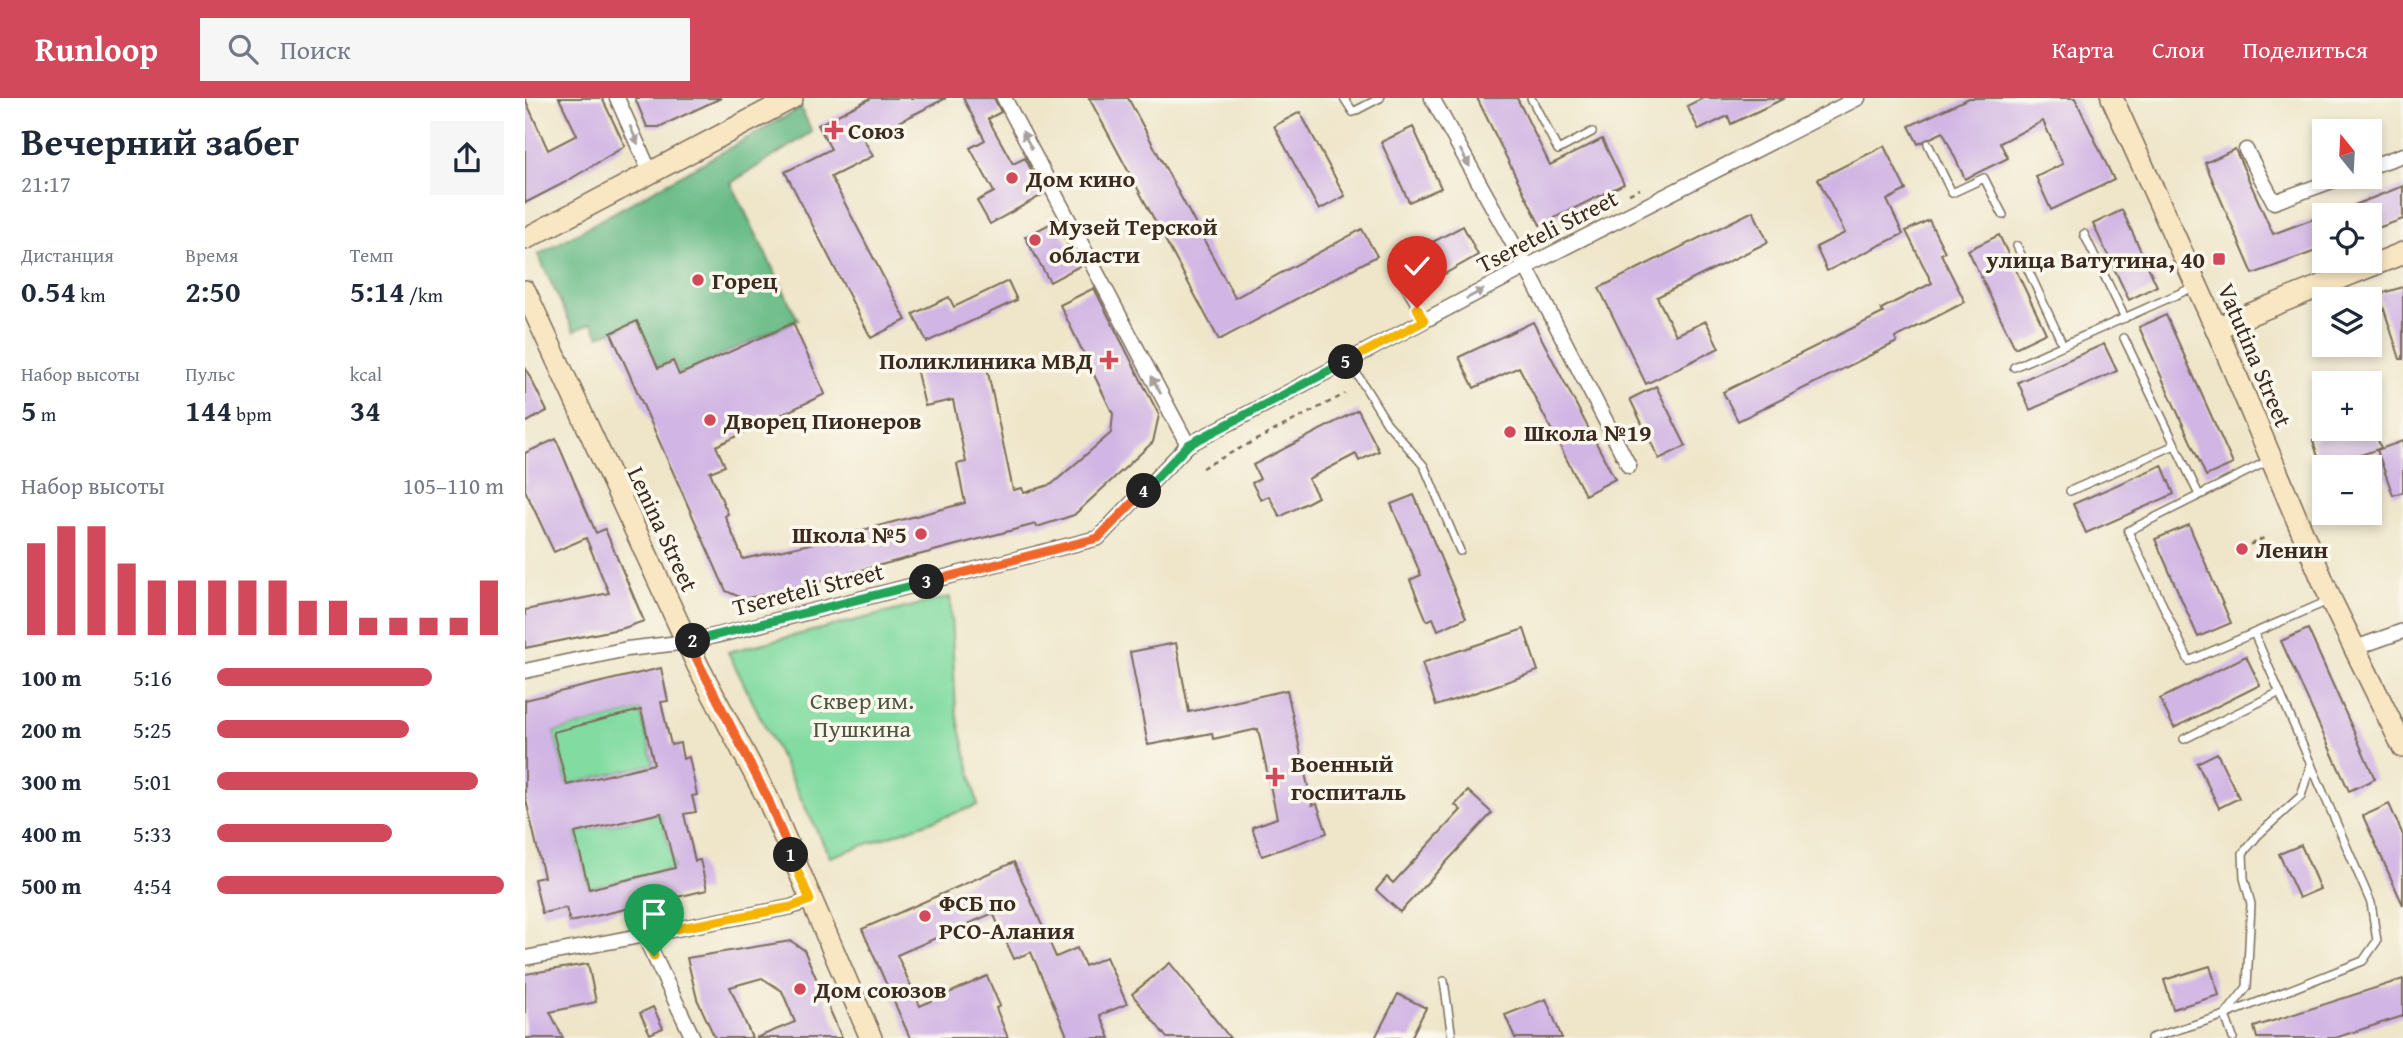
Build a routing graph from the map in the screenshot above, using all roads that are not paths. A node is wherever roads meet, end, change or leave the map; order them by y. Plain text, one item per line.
1 (617, 98) edge
2 (792, 98) edge
3 (1004, 98) edge
4 (1345, 98) edge
5 (1380, 98) edge
6 (1432, 98) edge
7 (1531, 98) edge
8 (1858, 98) edge
9 (2112, 98) edge
10 (1592, 132) dead end
11 (1928, 144) dead end
12 (2246, 150) dead end
13 (2403, 155) edge
14 (2382, 162) edge
15 (650, 173) junction
16 (2312, 188) edge
17 (2004, 215) dead end
18 (2084, 234) dead end
19 (525, 239) edge
20 (2017, 246) dead end
21 (2403, 253) edge
22 (1526, 267) junction
23 (1402, 282) dead end
24 (2197, 286) junction
25 (525, 291) edge
26 (2125, 318) junction
27 (1424, 321) junction
28 (2216, 328) junction
29 (2124, 338) dead end
30 (2063, 345) junction
31 (1349, 360) junction
32 (2014, 367) dead end
33 (1188, 445) junction
34 (2175, 445) junction
35 (2272, 459) junction
36 (1629, 466) dead end
37 (2070, 491) dead end
38 (2199, 495) junction
39 (1460, 551) dead end
40 (2332, 600) junction
41 (2403, 631) edge
42 (2254, 634) junction
43 (688, 642) junction
44 (2355, 648) junction
45 (525, 671) edge
46 (2280, 692) junction
47 (2184, 739) dead end
48 (2403, 747) edge
49 (2311, 763) junction
50 (810, 900) junction
51 (644, 935) junction
52 (525, 958) edge
53 (1444, 981) dead end
54 (2225, 1015) junction
55 (693, 1038) edge
56 (871, 1038) edge
57 (1452, 1038) edge
58 (2151, 1038) edge
59 (2233, 1038) edge

1 -> 15 street
2 - 15 main road
33 -> 3 street
4 - 5 lane
6 -> 22 street
7 - 10 lane
8 - 22 street, Tsereteli Street
9 - 24 main road, Vatutina Street
11 - 17 lane
12 - 16 street
13 - 14 street
15 - 19 main road
18 - 26 lane
20 - 30 lane
21 - 28 main road
27 -> 22 street, Tsereteli Street
22 - 36 street
23 - 27 lane
24 - 26 lane
24 - 28 main road, Vatutina Street
25 - 43 main road, Lenina Street
26 - 30 lane
27 - 31 street, Tsereteli Street
28 - 35 main road, Vatutina Street
29 - 34 lane
30 - 32 lane
31 - 33 street, Tsereteli Street
31 - 39 lane
33 - 43 street, Tsereteli Street
34 - 37 lane
34 - 38 lane
35 - 38 lane
35 - 40 main road, Vatutina Street
38 - 42 lane
40 - 42 lane
40 - 44 main road, Vatutina Street
41 - 44 street
42 - 46 lane
43 - 45 street, Tsereteli Street
43 - 50 main road, Lenina Street
44 - 48 main road, Vatutina Street
46 - 47 lane
46 - 49 lane
49 - 54 lane
49 - 54 lane
50 - 51 street
50 - 56 main road, Lenina Street
51 - 52 street
51 - 55 street
53 - 57 lane
54 - 58 lane
54 - 59 lane

